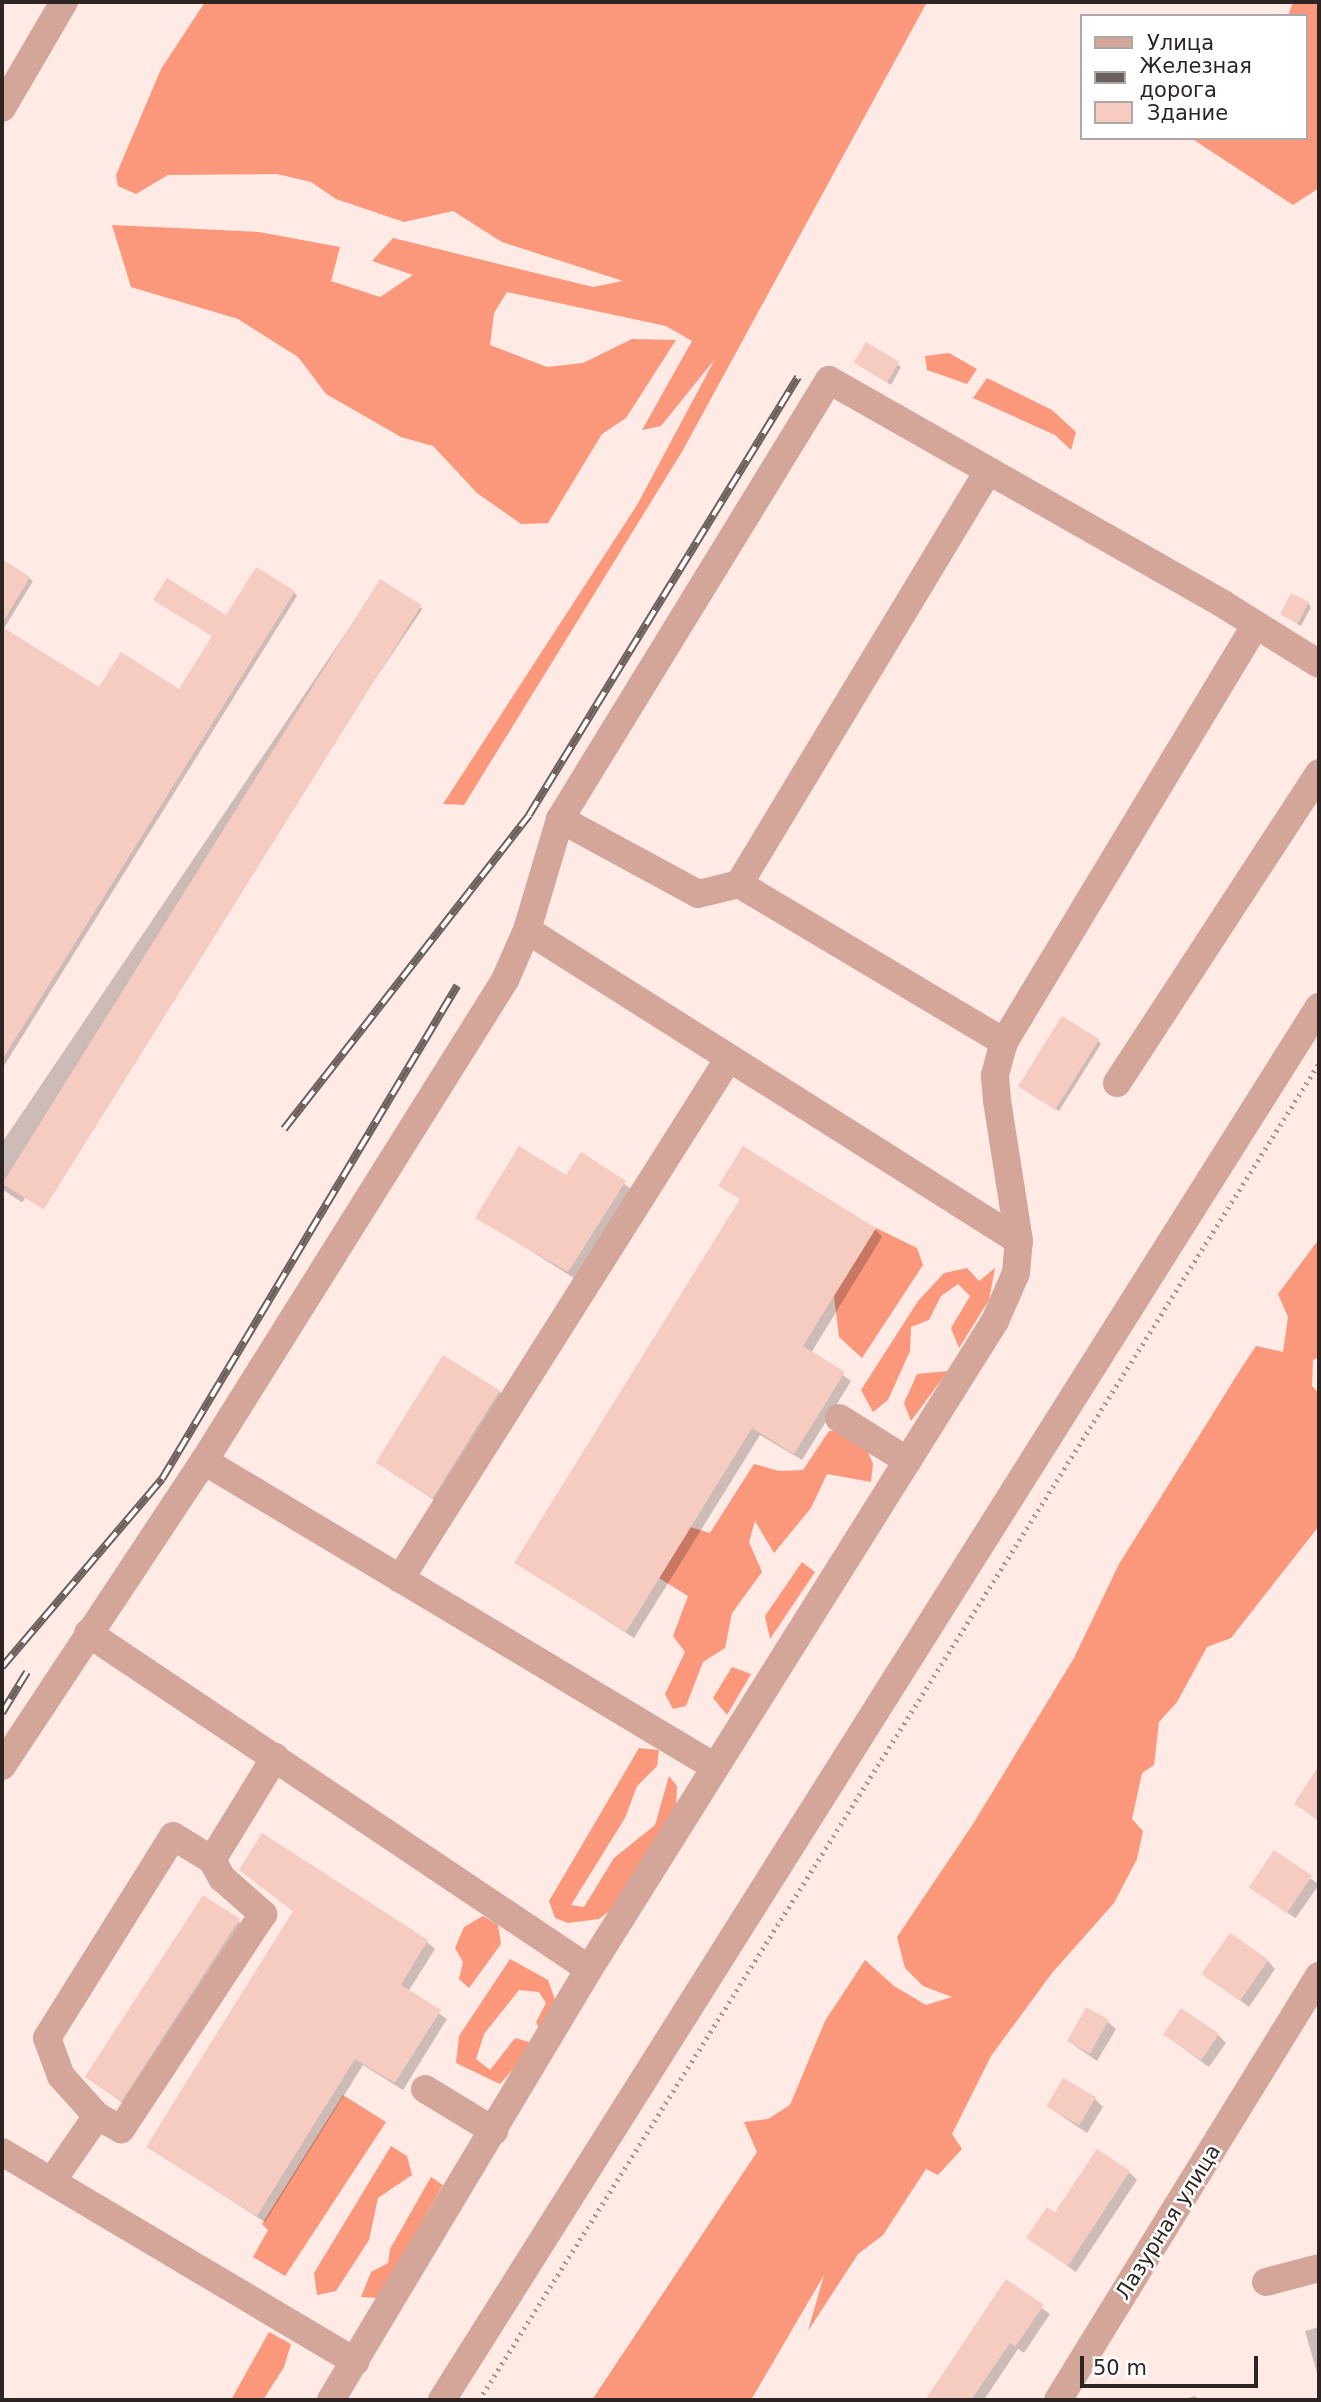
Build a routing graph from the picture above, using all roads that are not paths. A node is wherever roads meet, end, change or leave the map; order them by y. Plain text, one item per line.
1 (64, 2) edge
2 (2, 108) edge
3 (988, 472) junction
4 (1256, 625) junction
5 (1319, 664) edge
6 (1319, 773) edge
7 (560, 819) junction
8 (739, 884) junction
9 (527, 930) junction
10 (1319, 1007) edge
11 (1004, 1042) junction
12 (729, 1058) junction
13 (1116, 1083) dead end
14 (1018, 1241) junction
15 (839, 1418) dead end
16 (204, 1461) junction
17 (908, 1461) junction
18 (400, 1579) junction
19 (88, 1633) junction
20 (275, 1758) junction
21 (2, 1766) edge
22 (715, 1767) junction
23 (212, 1860) junction
24 (589, 1969) junction
25 (1319, 1976) edge
26 (425, 2089) dead end
27 (97, 2116) junction
28 (494, 2131) junction
29 (2, 2152) edge
30 (52, 2181) junction
31 (1319, 2268) edge
32 (1266, 2282) dead end
33 (355, 2362) junction
34 (331, 2400) edge
35 (442, 2400) edge
36 (1058, 2400) edge

1 - 2 street
3 - 4 street
3 - 7 street
3 - 8 street
4 - 5 street
4 - 11 street
6 - 13 street
7 - 8 street
7 - 9 street
8 - 11 street
9 - 12 street
9 - 16 street
10 - 35 street
11 - 14 street
12 - 14 street
12 - 18 street
14 - 17 street
15 - 17 street
16 - 18 street
16 - 19 street
17 - 22 street
18 - 22 street
19 - 20 street
19 - 21 street
20 - 23 street
20 - 24 street
22 - 24 street
23 - 27 street
23 - 27 street
24 - 28 street
25 - 36 street, Лазурная улица
26 - 28 street
27 - 30 street
28 - 33 street
29 - 30 street
30 - 33 street
31 - 32 street
33 - 34 street

